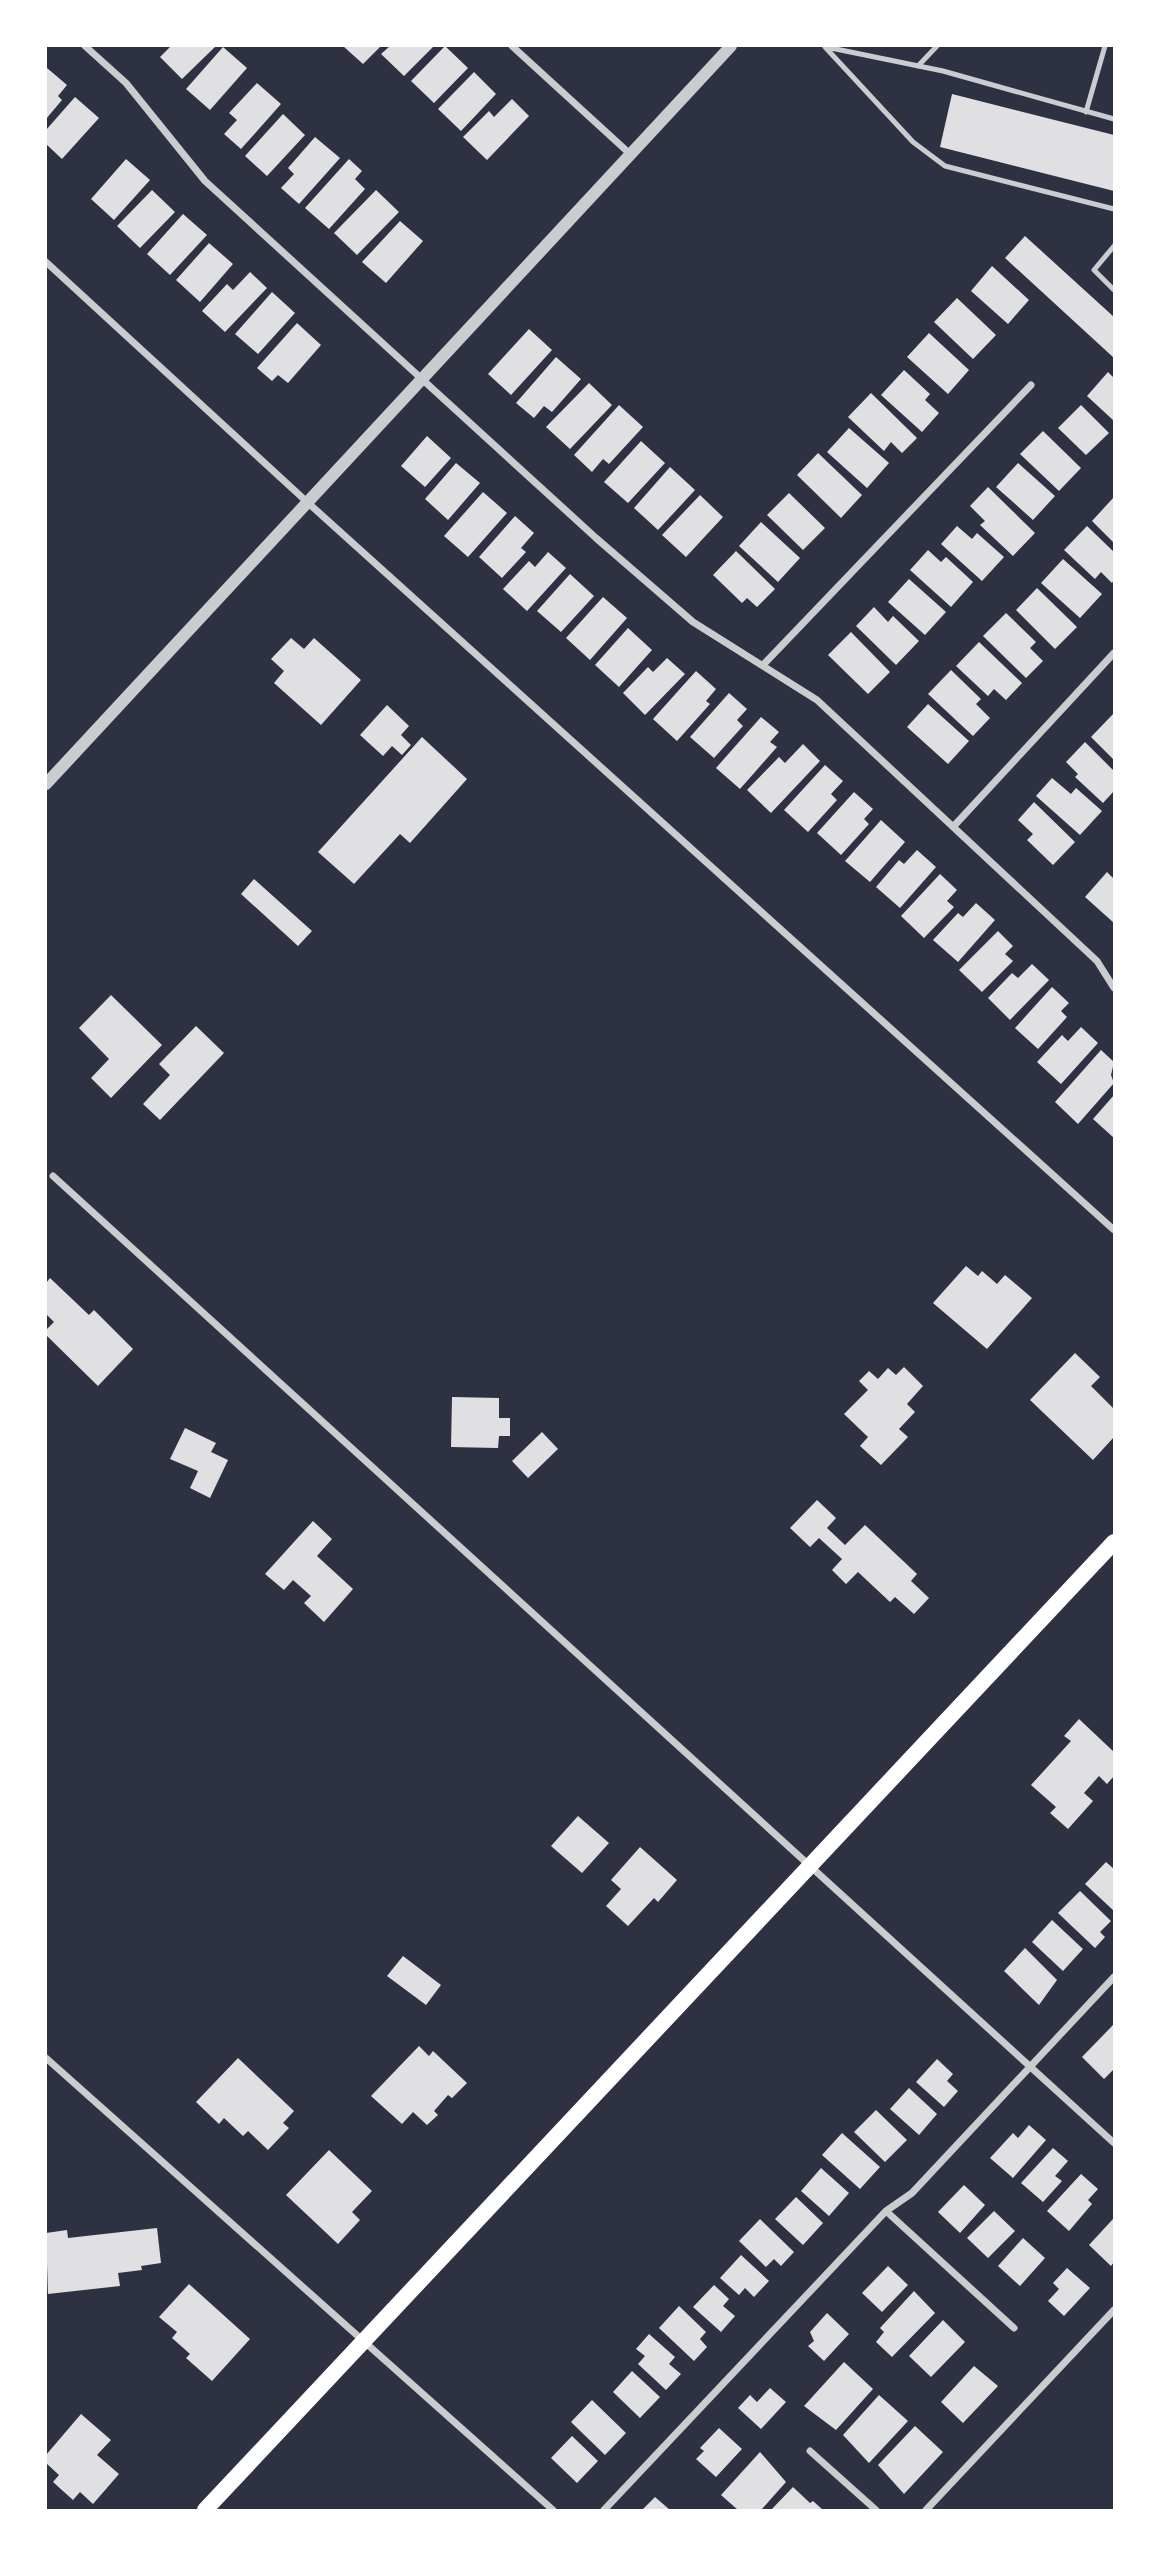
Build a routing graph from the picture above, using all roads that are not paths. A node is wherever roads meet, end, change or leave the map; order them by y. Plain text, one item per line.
1 (85, 46) edge
2 (512, 46) edge
3 (731, 46) edge
4 (824, 46) edge
5 (937, 46) edge
6 (1105, 46) edge
7 (918, 66) junction
8 (1086, 112) junction
9 (1115, 119) edge
10 (629, 153) junction
11 (1115, 209) edge
12 (1115, 246) edge
13 (46, 262) edge
14 (1115, 290) edge
15 (421, 377) junction
16 (1031, 385) dead end
17 (306, 501) junction
18 (1115, 653) edge
19 (764, 666) junction
20 (46, 784) edge
21 (953, 827) junction
22 (1115, 988) edge
23 (53, 1176) dead end
24 (1115, 1230) edge
25 (1115, 1542) edge
26 (808, 1865) junction
27 (1115, 1977) edge
28 (46, 2058) edge
29 (1030, 2065) junction
30 (1115, 2143) edge
31 (886, 2211) junction
32 (1115, 2310) edge
33 (1014, 2328) dead end
34 (361, 2343) junction
35 (810, 2451) dead end
36 (205, 2511) edge
37 (553, 2511) edge
38 (604, 2511) edge
39 (876, 2511) edge
40 (926, 2511) edge

1 - 15 street
2 - 10 street
3 - 10 street
4 - 7 lane
4 - 11 lane
5 - 7 lane
6 - 8 lane
7 - 8 lane
8 - 9 lane
10 - 15 street
12 - 14 lane
13 - 17 street
15 - 17 street
15 - 19 street
16 - 19 street
17 - 20 street
17 - 24 street
18 - 21 street
19 - 21 street
21 - 22 street
23 - 26 street
25 - 26 main road
26 - 29 street
26 - 34 main road
27 - 29 street
28 - 34 street
29 - 30 street
29 - 31 street
31 - 33 street
31 - 38 street
32 - 40 street
34 - 36 main road
34 - 37 street
35 - 39 street

